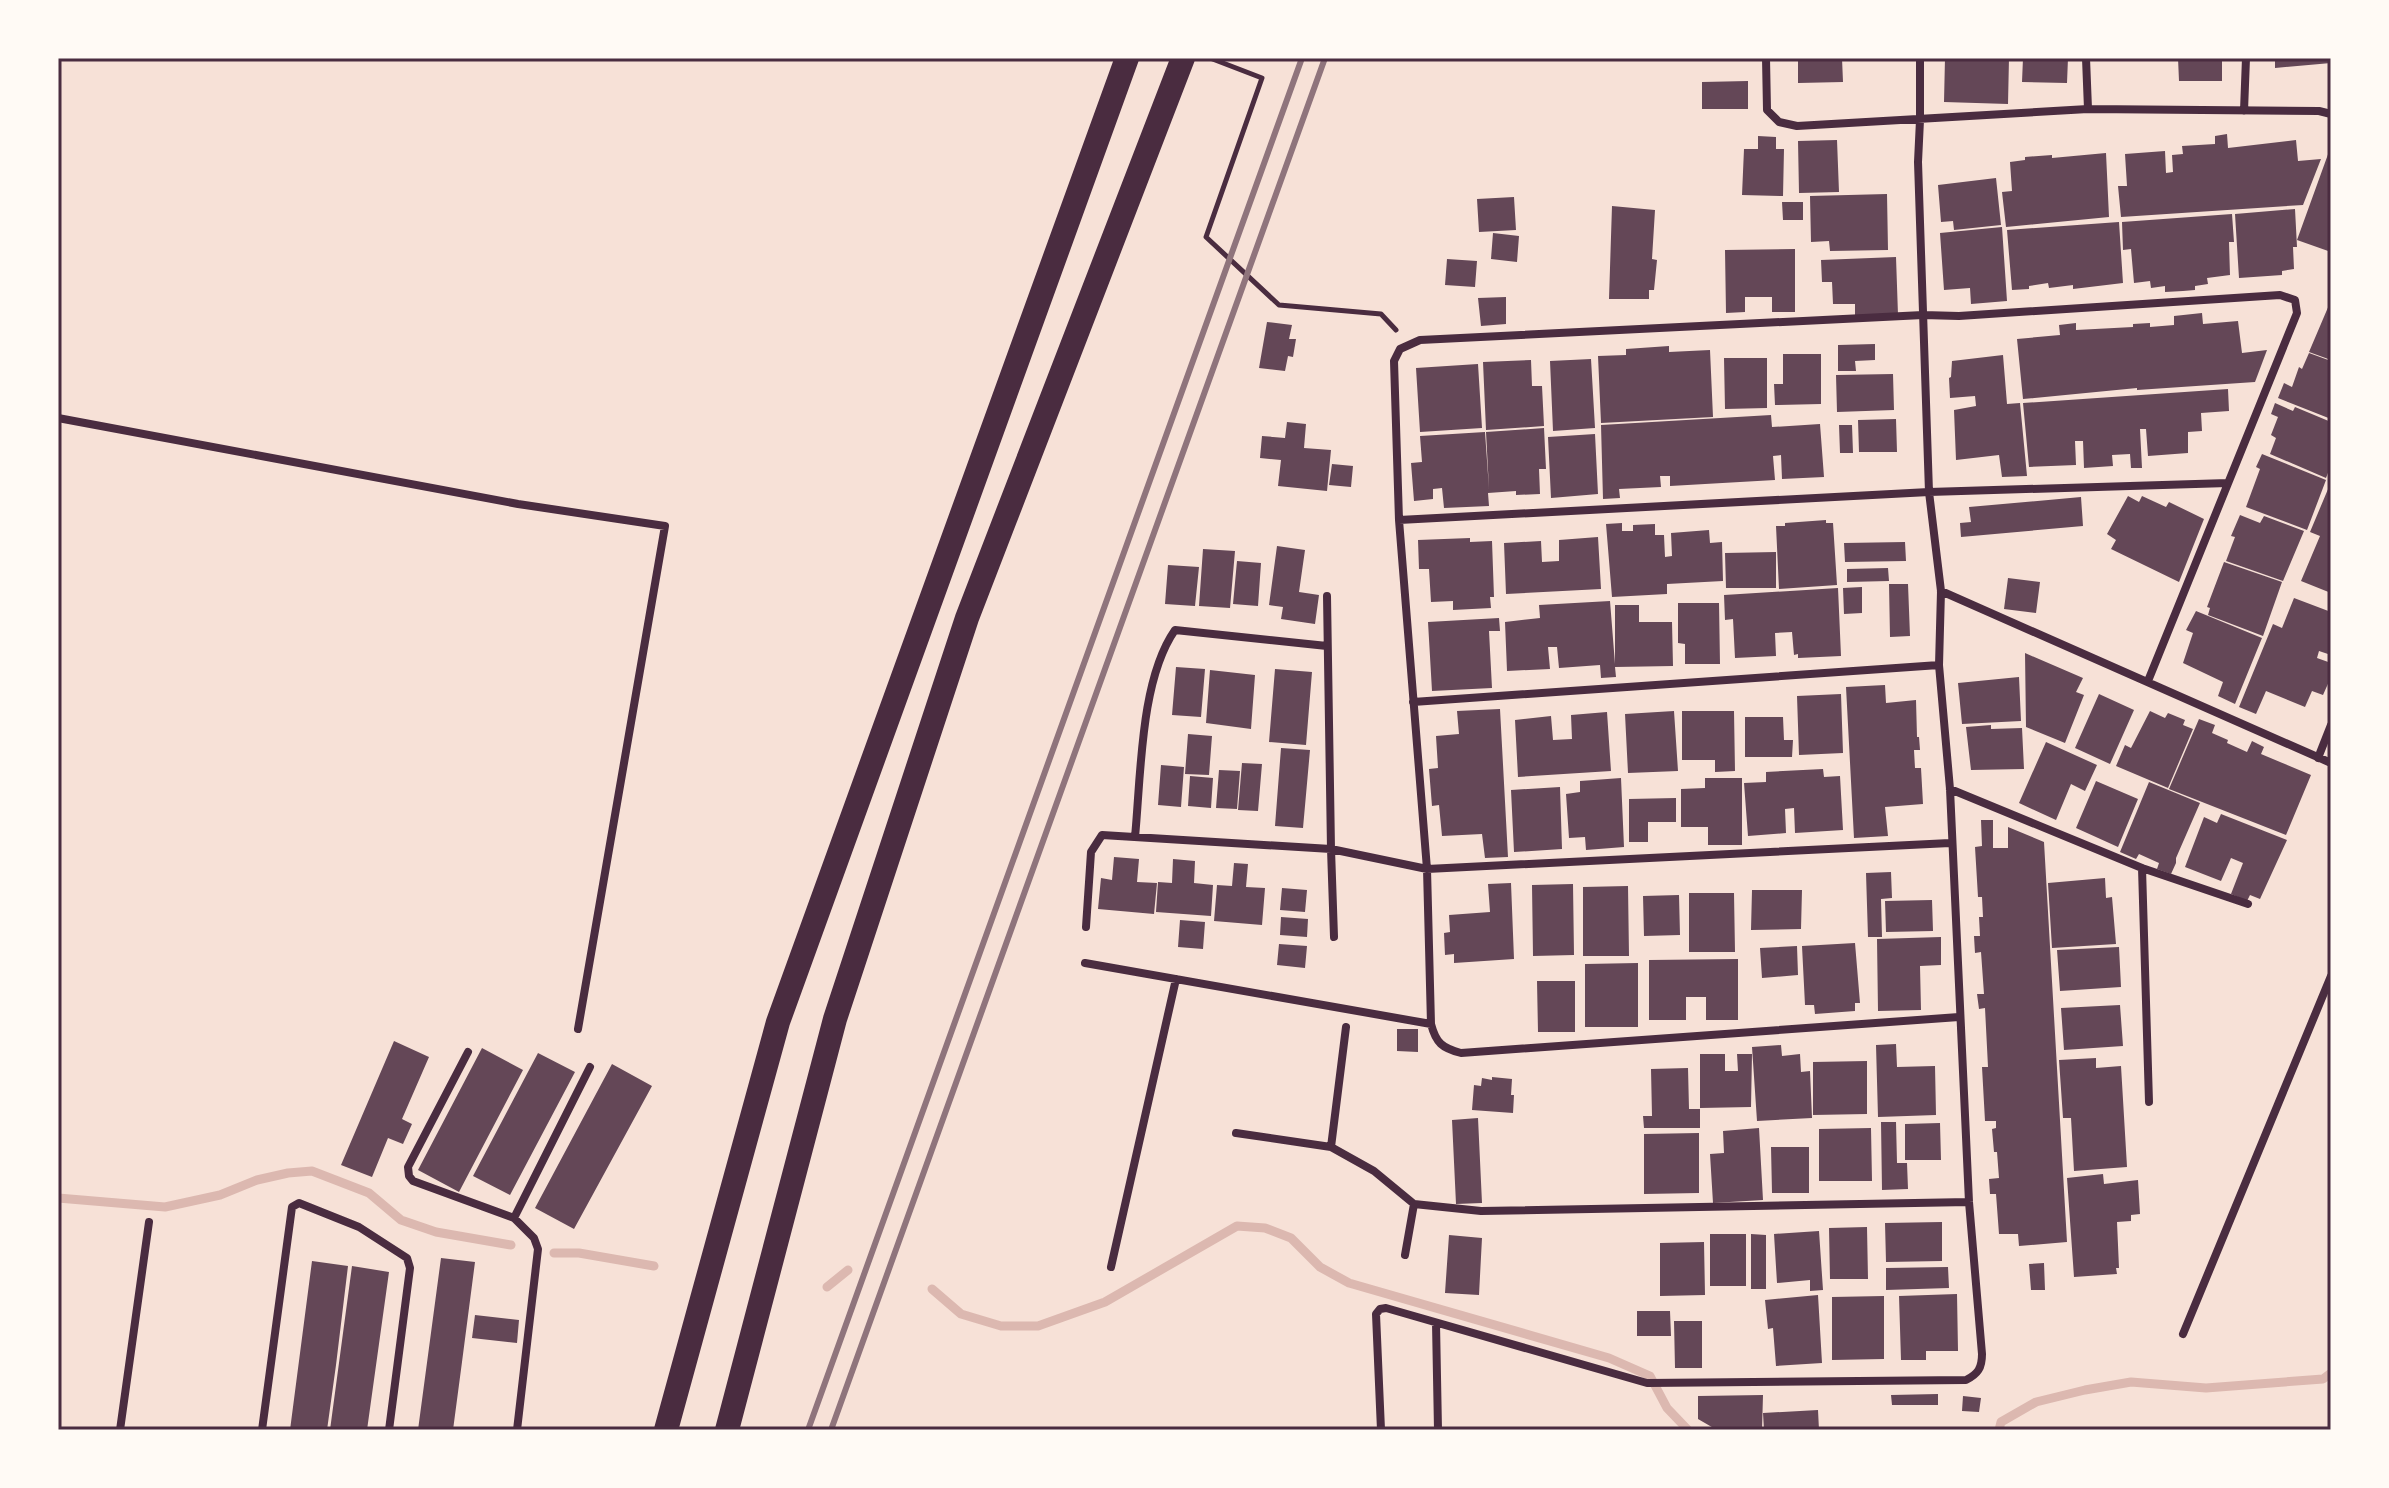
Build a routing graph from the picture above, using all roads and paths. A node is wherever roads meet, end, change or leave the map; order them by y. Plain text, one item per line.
1 (1127, 58) edge
2 (1183, 58) edge
3 (1210, 58) edge
4 (1766, 58) edge
5 (1920, 58) edge
6 (2086, 58) edge
7 (2246, 58) edge
8 (2088, 109) junction
9 (2244, 111) junction
10 (2331, 114) edge
11 (1920, 120) junction
12 (1923, 315) junction
13 (1410, 344) junction
14 (58, 418) edge
15 (2228, 483) junction
16 (1929, 492) junction
17 (1399, 520) junction
18 (1941, 591) junction
19 (1327, 596) dead end
20 (1327, 646) junction
21 (1939, 665) junction
22 (2148, 681) junction
23 (1413, 702) junction
24 (2331, 725) edge
25 (2318, 758) junction
26 (2331, 763) edge
27 (1950, 789) junction
28 (1135, 837) junction
29 (1950, 843) junction
30 (1331, 849) junction
31 (2142, 868) junction
32 (1427, 869) junction
33 (2248, 904) dead end
34 (1086, 927) dead end
35 (1334, 937) dead end
36 (1085, 963) dead end
37 (2331, 976) edge
38 (1176, 979) junction
39 (1959, 1017) junction
40 (1431, 1024) junction
41 (1346, 1027) dead end
42 (578, 1029) dead end
43 (468, 1052) dead end
44 (590, 1067) dead end
45 (2149, 1102) dead end
46 (1236, 1133) dead end
47 (1331, 1147) junction
48 (1969, 1202) junction
49 (1414, 1204) junction
50 (514, 1218) junction
51 (149, 1222) dead end
52 (1405, 1255) dead end
53 (1111, 1267) dead end
54 (1436, 1323) junction
55 (2183, 1334) dead end
56 (120, 1430) edge
57 (262, 1430) edge
58 (389, 1430) edge
59 (517, 1430) edge
60 (666, 1430) edge
61 (727, 1430) edge
62 (1381, 1430) edge
63 (1438, 1430) edge

1 - 60 highway
2 - 61 highway
3 - 13 path
4 - 11 street
5 - 11 street
6 - 8 street
7 - 9 street
8 - 9 street
8 - 11 street
9 - 10 street
11 - 12 street
12 - 13 street
12 - 15 street
12 - 16 street
13 - 17 street
14 - 42 street
15 - 16 street
15 - 22 street
16 - 17 street
16 - 18 street
17 - 23 street
18 - 21 street
18 - 22 street
19 - 20 street
20 - 28 street
20 - 30 street
21 - 23 street
21 - 27 street
22 - 25 street
23 - 32 street
24 - 25 street
25 - 26 street
27 - 29 street
27 - 31 street
28 - 30 street
28 - 34 street
29 - 32 street
29 - 39 street
30 - 32 street
30 - 35 street
31 - 33 street
31 - 45 street
32 - 40 street
36 - 38 street
37 - 55 street
38 - 40 street
38 - 53 street
39 - 40 street
39 - 48 street
41 - 47 street
43 - 50 street
44 - 50 street
46 - 47 street
47 - 49 street
48 - 49 street
48 - 54 street
49 - 52 street
50 - 59 street
51 - 56 street
54 - 62 street
54 - 63 street
57 - 58 street

